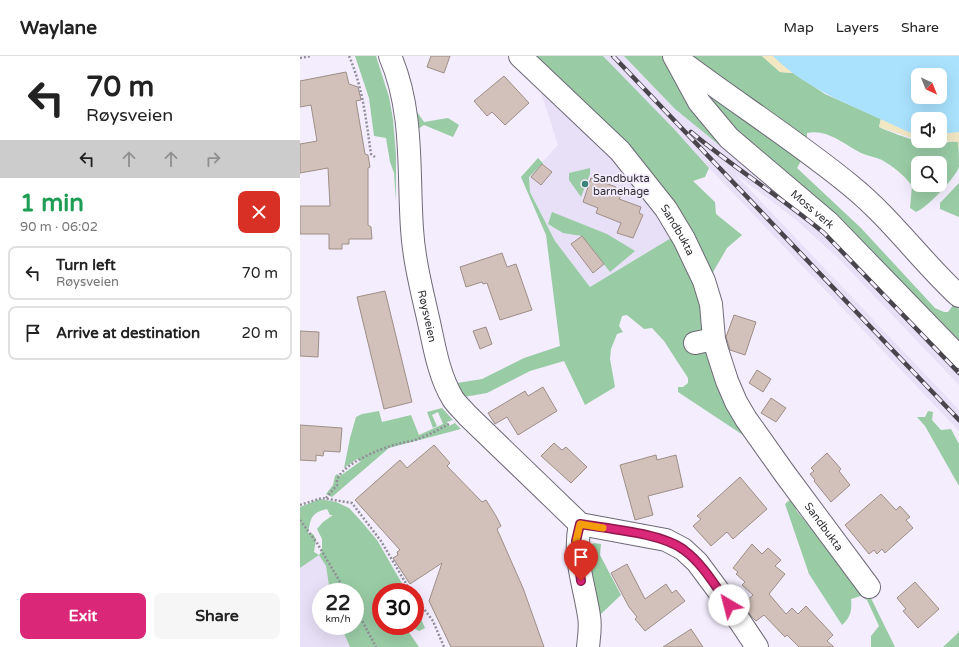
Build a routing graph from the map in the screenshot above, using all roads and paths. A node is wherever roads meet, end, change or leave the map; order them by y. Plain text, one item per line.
1 (311, 56) edge
2 (349, 56) edge
3 (390, 56) edge
4 (520, 56) edge
5 (674, 56) edge
6 (300, 58) edge
7 (375, 157) dead end
8 (959, 296) edge
9 (959, 357) edge
10 (447, 425) dead end
11 (326, 498) junction
12 (300, 505) edge
13 (300, 520) edge
14 (580, 524) junction
15 (341, 583) edge
16 (406, 583) edge
17 (869, 587) dead end
18 (424, 609) edge
19 (364, 624) edge
20 (376, 647) edge
21 (444, 647) edge
22 (588, 647) edge
23 (757, 647) edge

1 - 6 path
2 - 7 path
3 - 14 street, Røysveien
4 - 17 street, Sandbukta
5 - 8 street
5 - 9 street, Moss verk
10 - 11 path
11 - 12 path
11 - 16 path
13 - 15 path
14 - 22 street
14 - 23 street
18 - 21 path
19 - 20 path

